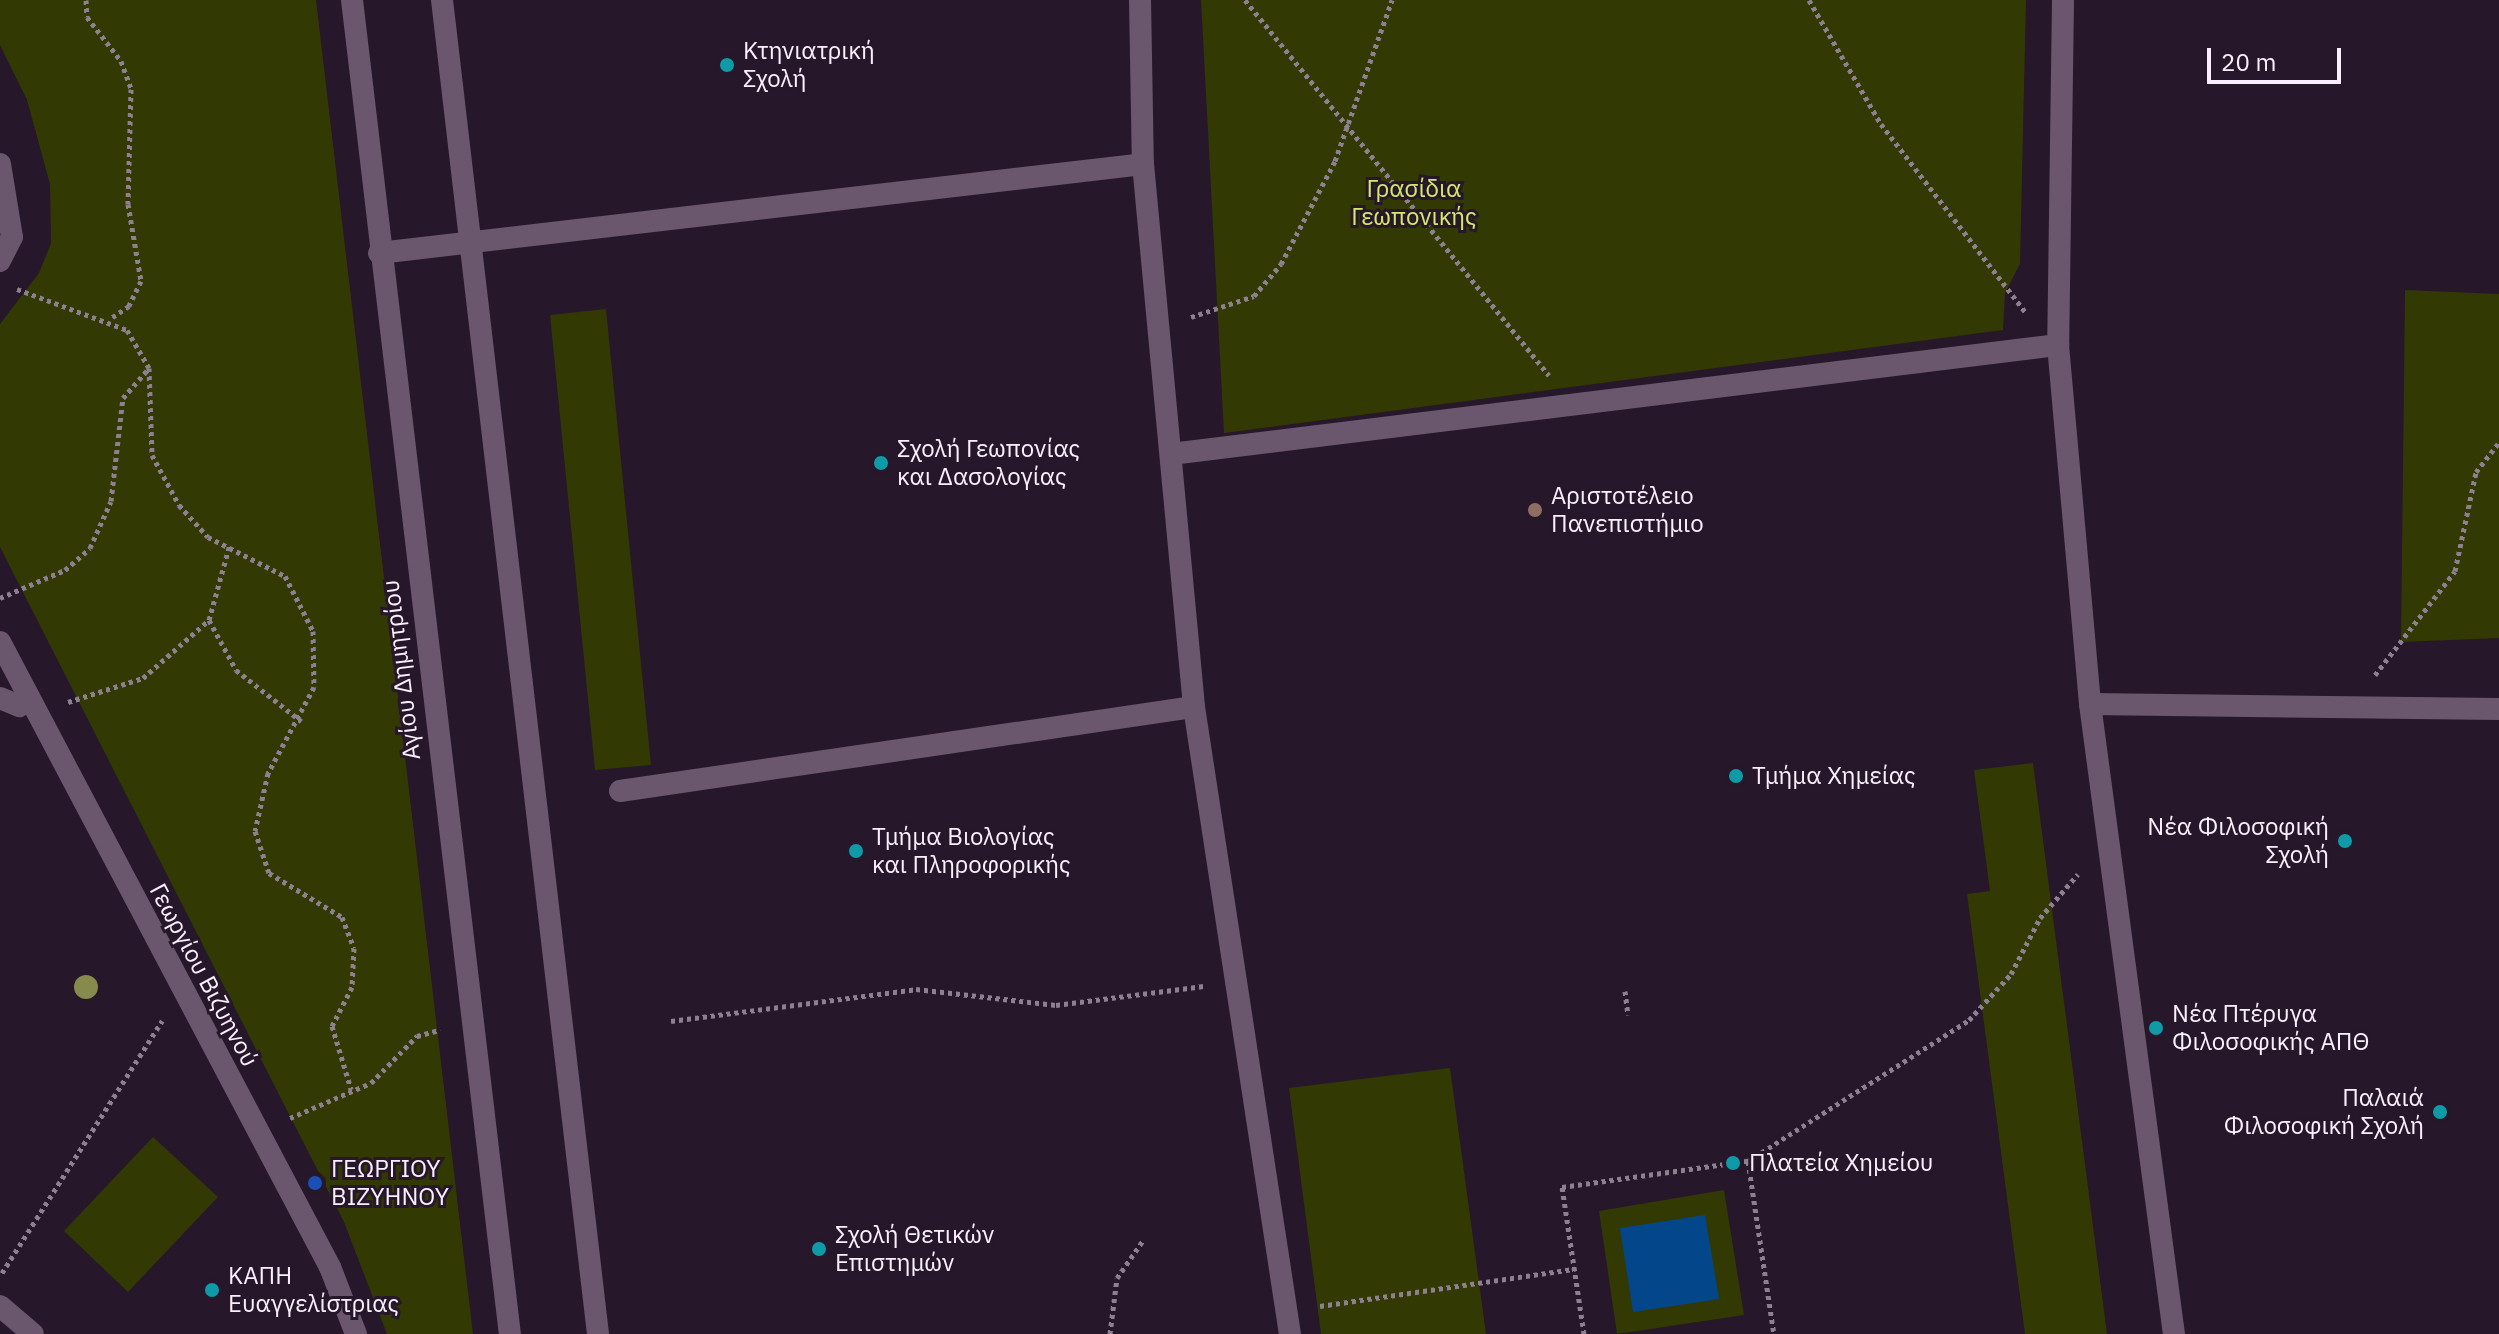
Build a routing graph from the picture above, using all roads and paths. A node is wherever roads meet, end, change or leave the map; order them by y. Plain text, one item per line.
1 (86, 0) edge
2 (352, 0) edge
3 (442, 0) edge
4 (1140, 0) edge
5 (1245, 0) edge
6 (1392, 0) edge
7 (1809, 0) edge
8 (2063, 0) edge
9 (1348, 129) junction
10 (0, 164) edge
11 (1143, 164) junction
12 (467, 243) junction
13 (379, 253) junction
14 (0, 261) edge
15 (0, 283) edge
16 (110, 319) junction
17 (1158, 320) junction
18 (2058, 345) junction
19 (149, 368) junction
20 (1573, 403) junction
21 (2499, 443) edge
22 (1171, 454) junction
23 (230, 544) junction
24 (0, 598) edge
25 (209, 620) junction
26 (0, 642) edge
27 (2090, 704) junction
28 (23, 707) edge
29 (1194, 707) junction
30 (2339, 708) junction
31 (2499, 709) edge
32 (301, 721) junction
33 (620, 791) dead end
34 (2104, 848) junction
35 (1233, 983) junction
36 (182, 990) junction
37 (1625, 991) dead end
38 (1628, 1015) dead end
39 (671, 1021) dead end
40 (423, 1033) dead end
41 (351, 1089) junction
42 (291, 1118) dead end
43 (1748, 1161) junction
44 (1144, 1239) dead end
45 (1575, 1269) junction
46 (0, 1276) edge
47 (1339, 1303) dead end
48 (0, 1306) edge
49 (33, 1334) edge
50 (356, 1334) edge
51 (510, 1334) edge
52 (598, 1334) edge
53 (1110, 1334) edge
54 (1290, 1334) edge
55 (1584, 1334) edge
56 (1774, 1334) edge
57 (2174, 1334) edge

1 - 16 path
2 - 13 main road, Αγίου Δημητρίου
3 - 12 main road
4 - 11 main road
5 - 9 path
6 - 9 path
7 - 18 path
8 - 18 main road
9 - 17 path
9 - 20 path
10 - 14 main road
11 - 12 main road
11 - 17 main road
12 - 13 main road
12 - 52 main road
13 - 51 main road, Αγίου Δημητρίου
15 - 16 path
16 - 19 path
17 - 22 main road
18 - 20 main road
18 - 27 main road
19 - 23 path
19 - 24 path
20 - 22 main road
21 - 30 path
22 - 29 main road
23 - 25 path
23 - 32 path
25 - 28 path
25 - 32 path
26 - 28 main road, Γεωργίου Βιζυηνού
27 - 30 main road
27 - 34 main road
28 - 36 main road, Γεωργίου Βιζυηνού
29 - 33 main road
29 - 35 main road
30 - 31 main road
32 - 41 path
34 - 43 path
34 - 57 main road
35 - 39 path
35 - 54 main road
36 - 46 path
36 - 50 main road, Γεωργίου Βιζυηνού
37 - 38 path
40 - 41 path
41 - 42 path
43 - 45 path
43 - 56 path
44 - 53 path
45 - 47 path
45 - 55 path
48 - 49 main road

